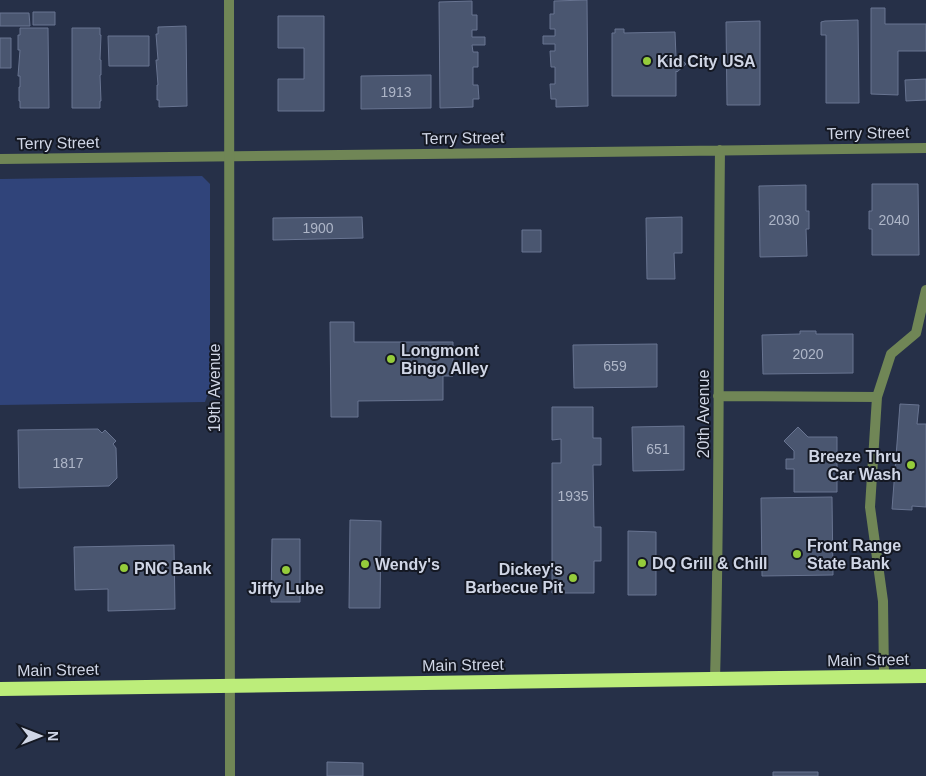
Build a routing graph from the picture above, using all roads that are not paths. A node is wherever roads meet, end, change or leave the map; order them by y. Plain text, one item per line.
1 (229, 0) edge
2 (926, 148) edge
3 (720, 150) junction
4 (229, 156) junction
5 (0, 159) edge
6 (926, 290) edge
7 (916, 333) junction
8 (926, 340) edge
9 (718, 396) junction
10 (877, 397) junction
11 (926, 676) edge
12 (884, 677) junction
13 (716, 679) junction
14 (230, 686) junction
15 (0, 689) edge
16 (230, 776) edge

1 - 4 street, 19th Avenue
2 - 3 street, Terry Street
3 - 4 street, Terry Street
3 - 9 street, 20th Avenue
4 - 5 street, Terry Street
4 - 14 street, 19th Avenue
6 - 7 street
7 - 8 street
7 - 10 street
9 - 10 street
9 - 13 street, 20th Avenue
10 - 12 street
11 - 12 highway, Main Street
12 - 13 highway, Main Street
13 - 14 highway, Main Street
14 - 15 highway, Main Street
14 - 16 street, 19th Avenue

